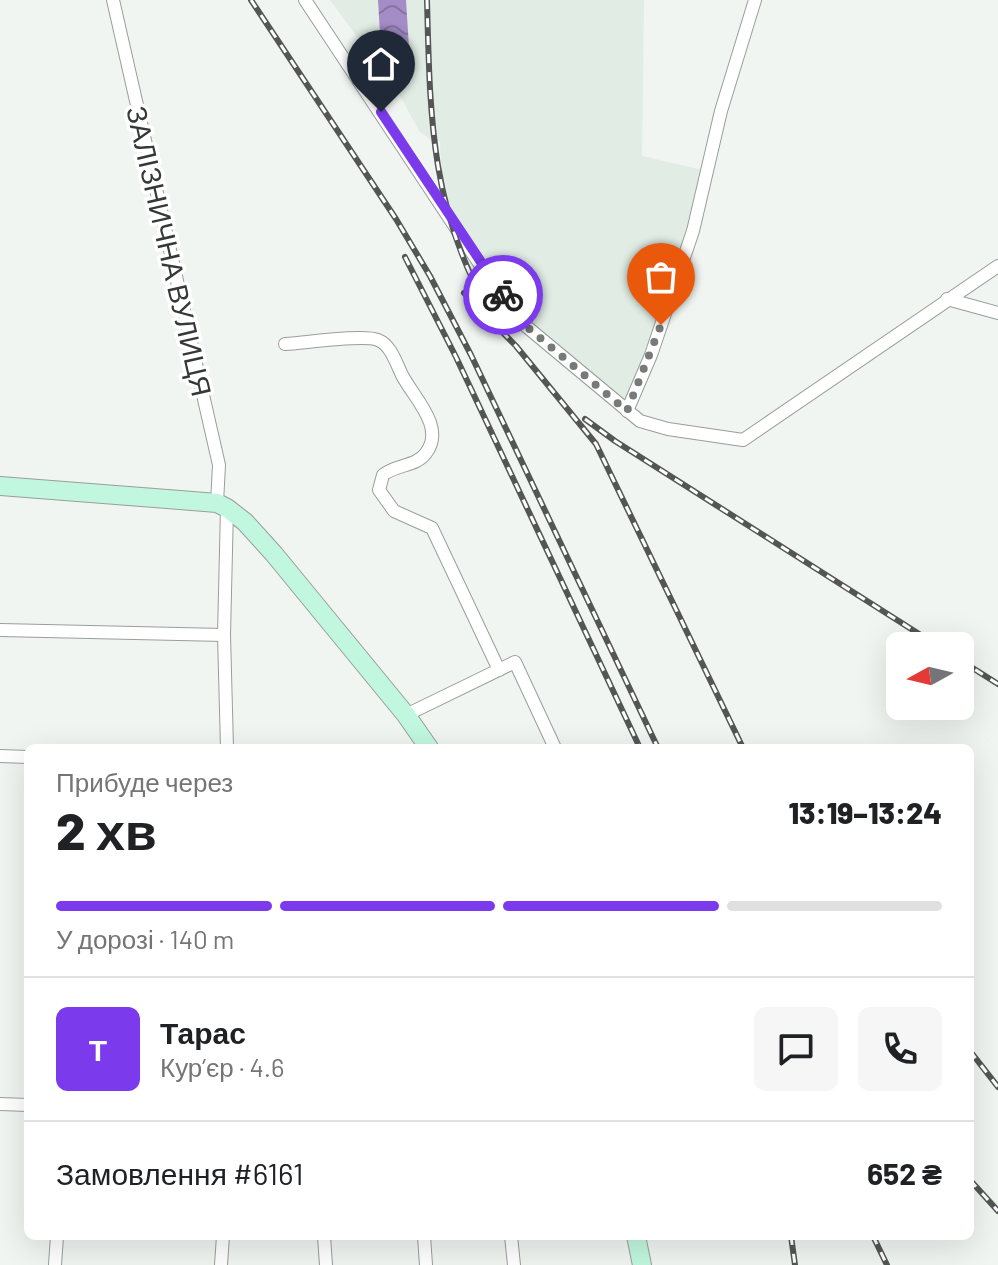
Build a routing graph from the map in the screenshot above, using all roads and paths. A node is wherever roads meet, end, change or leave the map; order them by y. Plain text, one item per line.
1 (113, 0) edge
2 (305, 0) edge
3 (755, 0) edge
4 (998, 266) edge
5 (947, 299) junction
6 (998, 313) edge
7 (285, 344) dead end
8 (627, 411) junction
9 (0, 486) edge
10 (222, 506) junction
11 (0, 630) edge
12 (224, 635) junction
13 (499, 670) junction
14 (406, 715) junction
15 (227, 744) edge
16 (426, 744) edge
17 (553, 744) edge
18 (0, 756) edge
19 (24, 757) edge
20 (0, 1104) edge
21 (24, 1105) edge
22 (57, 1240) edge
23 (223, 1240) edge
24 (324, 1240) edge
25 (424, 1240) edge
26 (511, 1240) edge
27 (637, 1240) edge
28 (55, 1265) edge
29 (221, 1265) edge
30 (326, 1265) edge
31 (426, 1265) edge
32 (514, 1265) edge
33 (642, 1265) edge

1 - 10 street, ЗАЛІЗНИЧНА ВУЛИЦЯ
2 - 8 street
3 - 8 street
4 - 5 street
5 - 6 street
5 - 8 street
7 - 13 street
9 - 10 main road
10 - 12 street, ЗАЛІЗНИЧНА ВУЛИЦЯ
10 - 14 main road
11 - 12 street
12 - 15 street, ЗАЛІЗНИЧНА ВУЛИЦЯ
13 - 14 street
13 - 17 street
14 - 16 main road
18 - 19 street
20 - 21 street
22 - 28 street
23 - 29 street
24 - 30 street
25 - 31 street
26 - 32 street
27 - 33 main road

